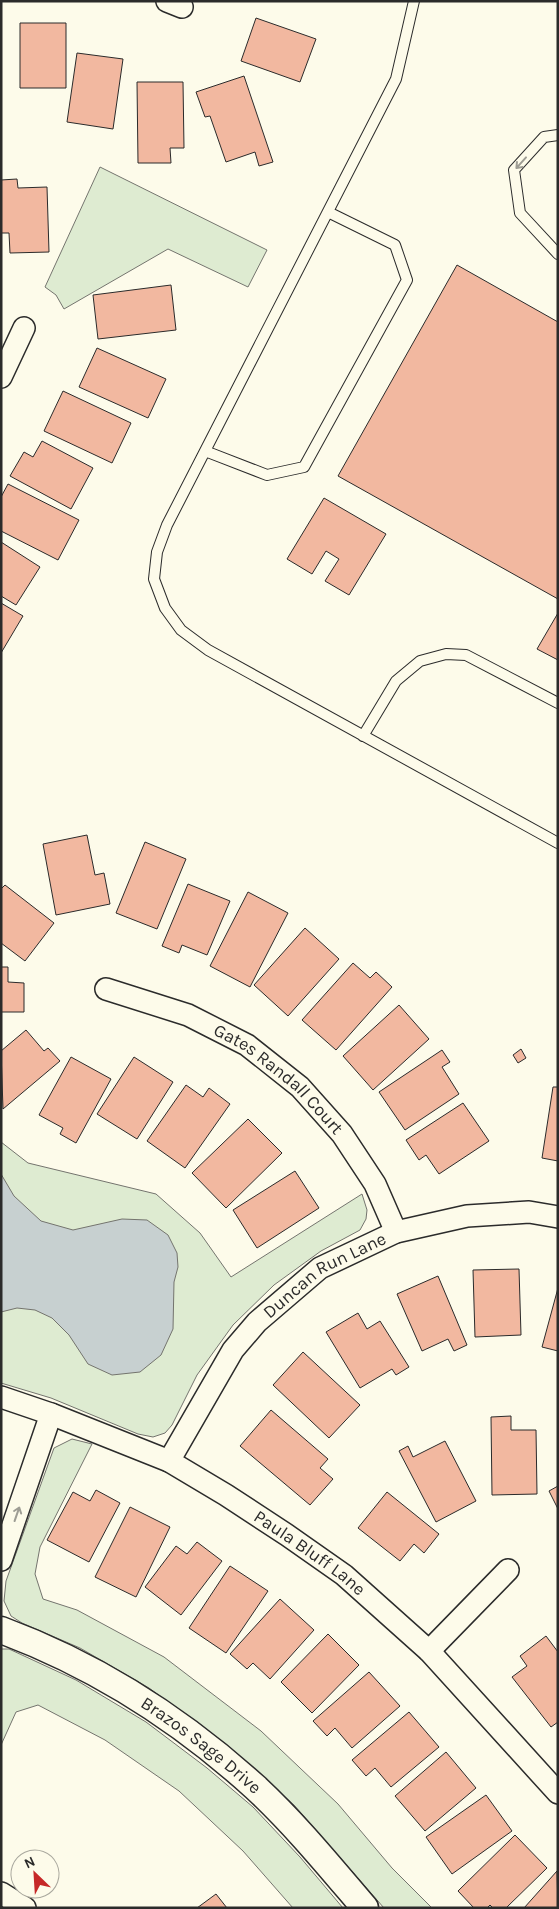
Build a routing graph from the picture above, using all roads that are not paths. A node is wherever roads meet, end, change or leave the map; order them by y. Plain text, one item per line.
1 (414, 1) edge
2 (558, 134) edge
3 (328, 212) junction
4 (558, 254) edge
5 (24, 328) dead end
6 (1, 377) edge
7 (205, 451) junction
8 (558, 703) edge
9 (363, 736) junction
10 (558, 843) edge
11 (106, 989) dead end
12 (558, 1217) edge
13 (396, 1232) junction
14 (3, 1403) edge
15 (51, 1414) junction
16 (169, 1461) junction
17 (1, 1560) edge
18 (508, 1570) dead end
19 (1, 1630) edge
20 (429, 1651) junction
21 (558, 1794) edge
22 (1, 1893) edge
23 (25, 1908) edge
24 (365, 1908) edge

1 - 3 lane
2 -> 4 lane
3 - 7 lane
3 - 7 lane
5 - 6 street
7 - 9 lane
8 - 9 lane
9 - 10 lane
11 - 13 street, Gates Randall Court
12 - 13 street, Duncan Run Lane
13 - 16 street, Duncan Run Lane
14 - 15 street, Paula Bluff Lane
15 - 16 street, Paula Bluff Lane
17 -> 15 street
16 - 20 street, Paula Bluff Lane
18 - 20 street
19 - 24 street, Brazos Sage Drive
20 - 21 street, Paula Bluff Lane
22 - 23 street

